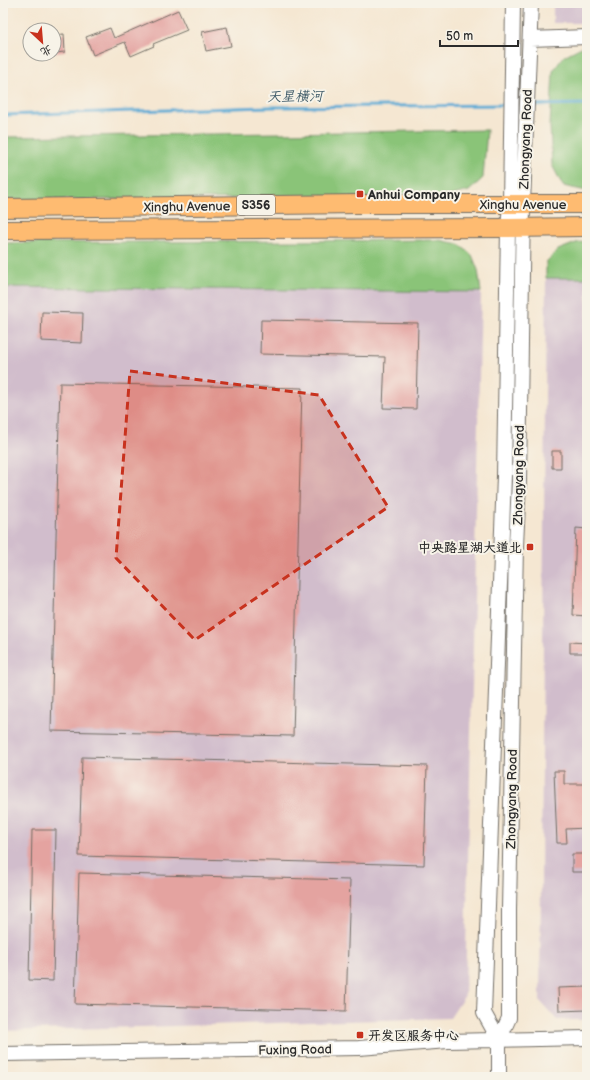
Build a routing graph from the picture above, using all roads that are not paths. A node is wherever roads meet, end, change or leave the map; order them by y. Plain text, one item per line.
1 (513, 3) edge
2 (531, 3) edge
3 (587, 37) edge
4 (530, 39) junction
5 (516, 204) junction
6 (587, 204) edge
7 (3, 208) edge
8 (587, 227) edge
9 (515, 228) junction
10 (3, 230) edge
11 (587, 1038) edge
12 (499, 1040) junction
13 (3, 1054) edge
14 (499, 1077) edge

1 - 5 street, Zhongyang Road
2 - 4 street, Zhongyang Road
3 - 4 street
4 - 5 street, Zhongyang Road
5 - 6 main road, Xinghu Avenue
5 - 7 main road, Xinghu Avenue / S356
5 - 9 street, Zhongyang Road
8 - 9 main road, Xinghu Avenue
9 - 10 main road, Xinghu Avenue / S356
9 - 12 street, Zhongyang Road
9 - 12 street
11 - 12 street, Fuxing Road
12 - 13 street, Fuxing Road
12 - 14 street

